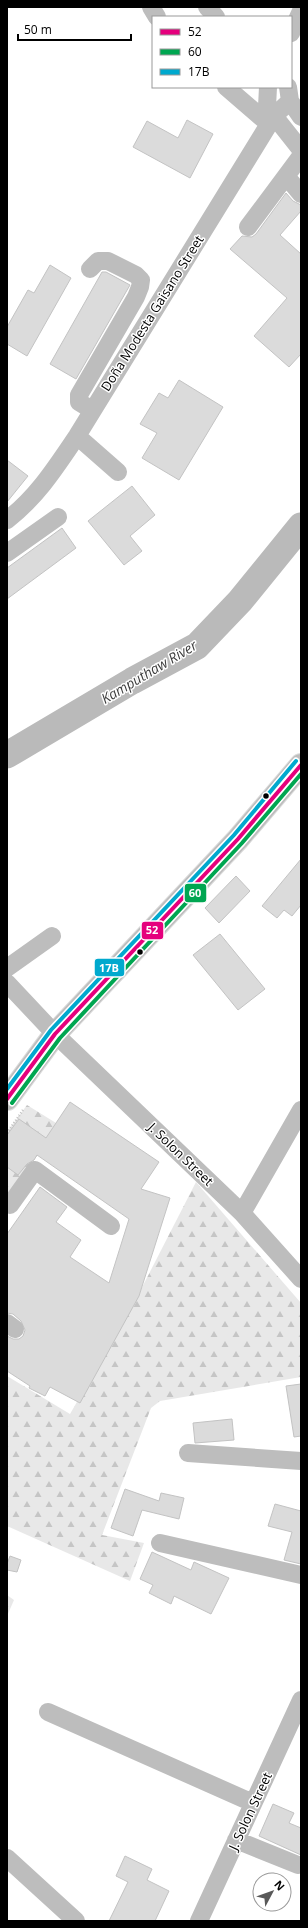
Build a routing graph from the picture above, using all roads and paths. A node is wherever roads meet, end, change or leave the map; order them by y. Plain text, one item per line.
1 (151, 7) edge
2 (207, 7) edge
3 (301, 11) edge
4 (156, 16) edge
5 (215, 16) edge
6 (292, 31) edge
7 (227, 88) edge
8 (268, 88) edge
9 (289, 94) edge
10 (301, 117) edge
11 (271, 120) junction
12 (301, 150) edge
13 (301, 156) edge
14 (286, 176) junction
15 (301, 194) edge
16 (248, 227) dead end
17 (90, 269) dead end
18 (141, 280) junction
19 (169, 286) junction
20 (92, 410) junction
21 (77, 436) junction
22 (118, 472) dead end
23 (58, 517) dead end
24 (7, 520) edge
25 (7, 553) edge
26 (301, 766) edge
27 (52, 936) dead end
28 (7, 968) edge
29 (7, 983) edge
30 (55, 1034) junction
31 (7, 1099) edge
32 (301, 1110) edge
33 (7, 1202) edge
34 (242, 1213) junction
35 (111, 1226) dead end
36 (301, 1279) edge
37 (188, 1453) dead end
38 (301, 1461) edge
39 (160, 1543) dead end
40 (301, 1575) edge
41 (301, 1700) edge
42 (48, 1712) dead end
43 (253, 1803) junction
44 (236, 1840) junction
45 (7, 1858) edge
46 (298, 1865) dead end
47 (76, 1921) edge
48 (199, 1921) edge

1 - 4 street
2 - 5 street
3 - 6 street
7 - 11 street
8 - 11 street
9 - 10 street
9 - 11 street, Doña Modesta Gaisano Street
11 - 12 street
11 - 19 street, Doña Modesta Gaisano Street
13 - 14 street
14 - 15 street
14 - 16 street
17 - 18 street
18 - 19 street
18 - 20 street
19 - 20 street, Doña Modesta Gaisano Street
20 - 21 street, Doña Modesta Gaisano Street
21 - 22 street
21 - 24 street, Doña Modesta Gaisano Street
23 - 25 street
26 - 30 main road
27 - 28 street
29 - 30 street, J. Solon Street
30 - 31 main road
30 - 34 street, J. Solon Street
32 - 34 street
33 - 35 street
34 - 36 street, J. Solon Street
37 - 38 street
39 - 40 street
41 - 43 street, J. Solon Street
42 - 43 street
43 - 44 street, J. Solon Street
44 - 46 street
44 - 48 street, J. Solon Street
45 - 47 street

